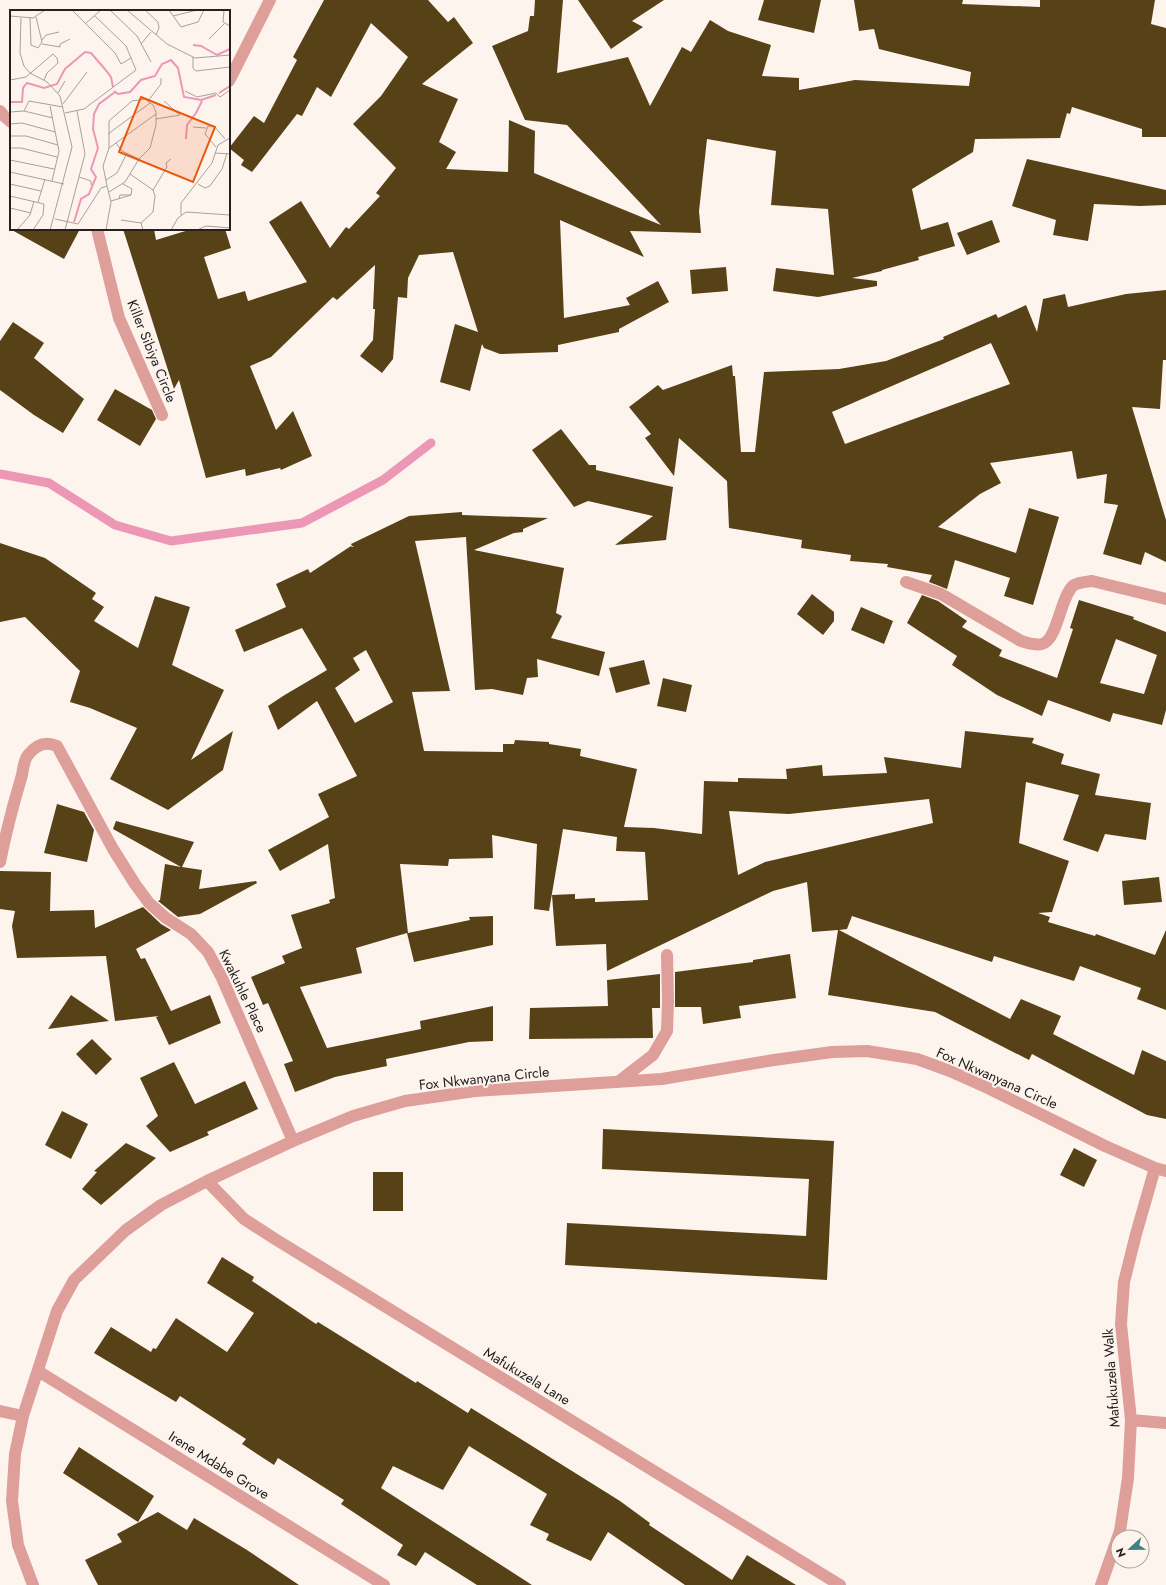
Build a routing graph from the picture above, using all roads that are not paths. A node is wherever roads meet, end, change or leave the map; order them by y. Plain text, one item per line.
1 (270, 0) edge
2 (230, 79) edge
3 (0, 110) edge
4 (10, 121) edge
5 (97, 230) edge
6 (162, 415) dead end
7 (906, 582) dead end
8 (1166, 599) edge
9 (0, 862) edge
10 (667, 955) dead end
11 (618, 1082) junction
12 (293, 1141) junction
13 (1160, 1170) edge
14 (207, 1181) junction
15 (38, 1371) junction
16 (0, 1411) edge
17 (23, 1416) junction
18 (1131, 1420) junction
19 (1166, 1423) edge
20 (33, 1585) edge
21 (384, 1585) edge
22 (840, 1585) edge
23 (1101, 1585) edge

1 - 2 street
3 - 4 street
5 - 6 street, Killer Sibiya Circle
7 - 8 street
9 - 12 street, Kwakuhle Place
10 - 11 street
11 - 12 street, Fox Nkwanyana Circle
11 - 13 street, Fox Nkwanyana Circle
12 - 14 street, Fox Nkwanyana Circle
13 - 18 street, Mafukuzela Walk
14 - 15 street, Fox Nkwanyana Circle
14 - 22 street, Mafukuzela Lane
15 - 17 street, Fox Nkwanyana Circle
15 - 21 street, Irene Mdabe Grove
16 - 17 street
17 - 20 street, Fox Nkwanyana Circle
18 - 19 street
18 - 23 street, Mafukuzela Walk

